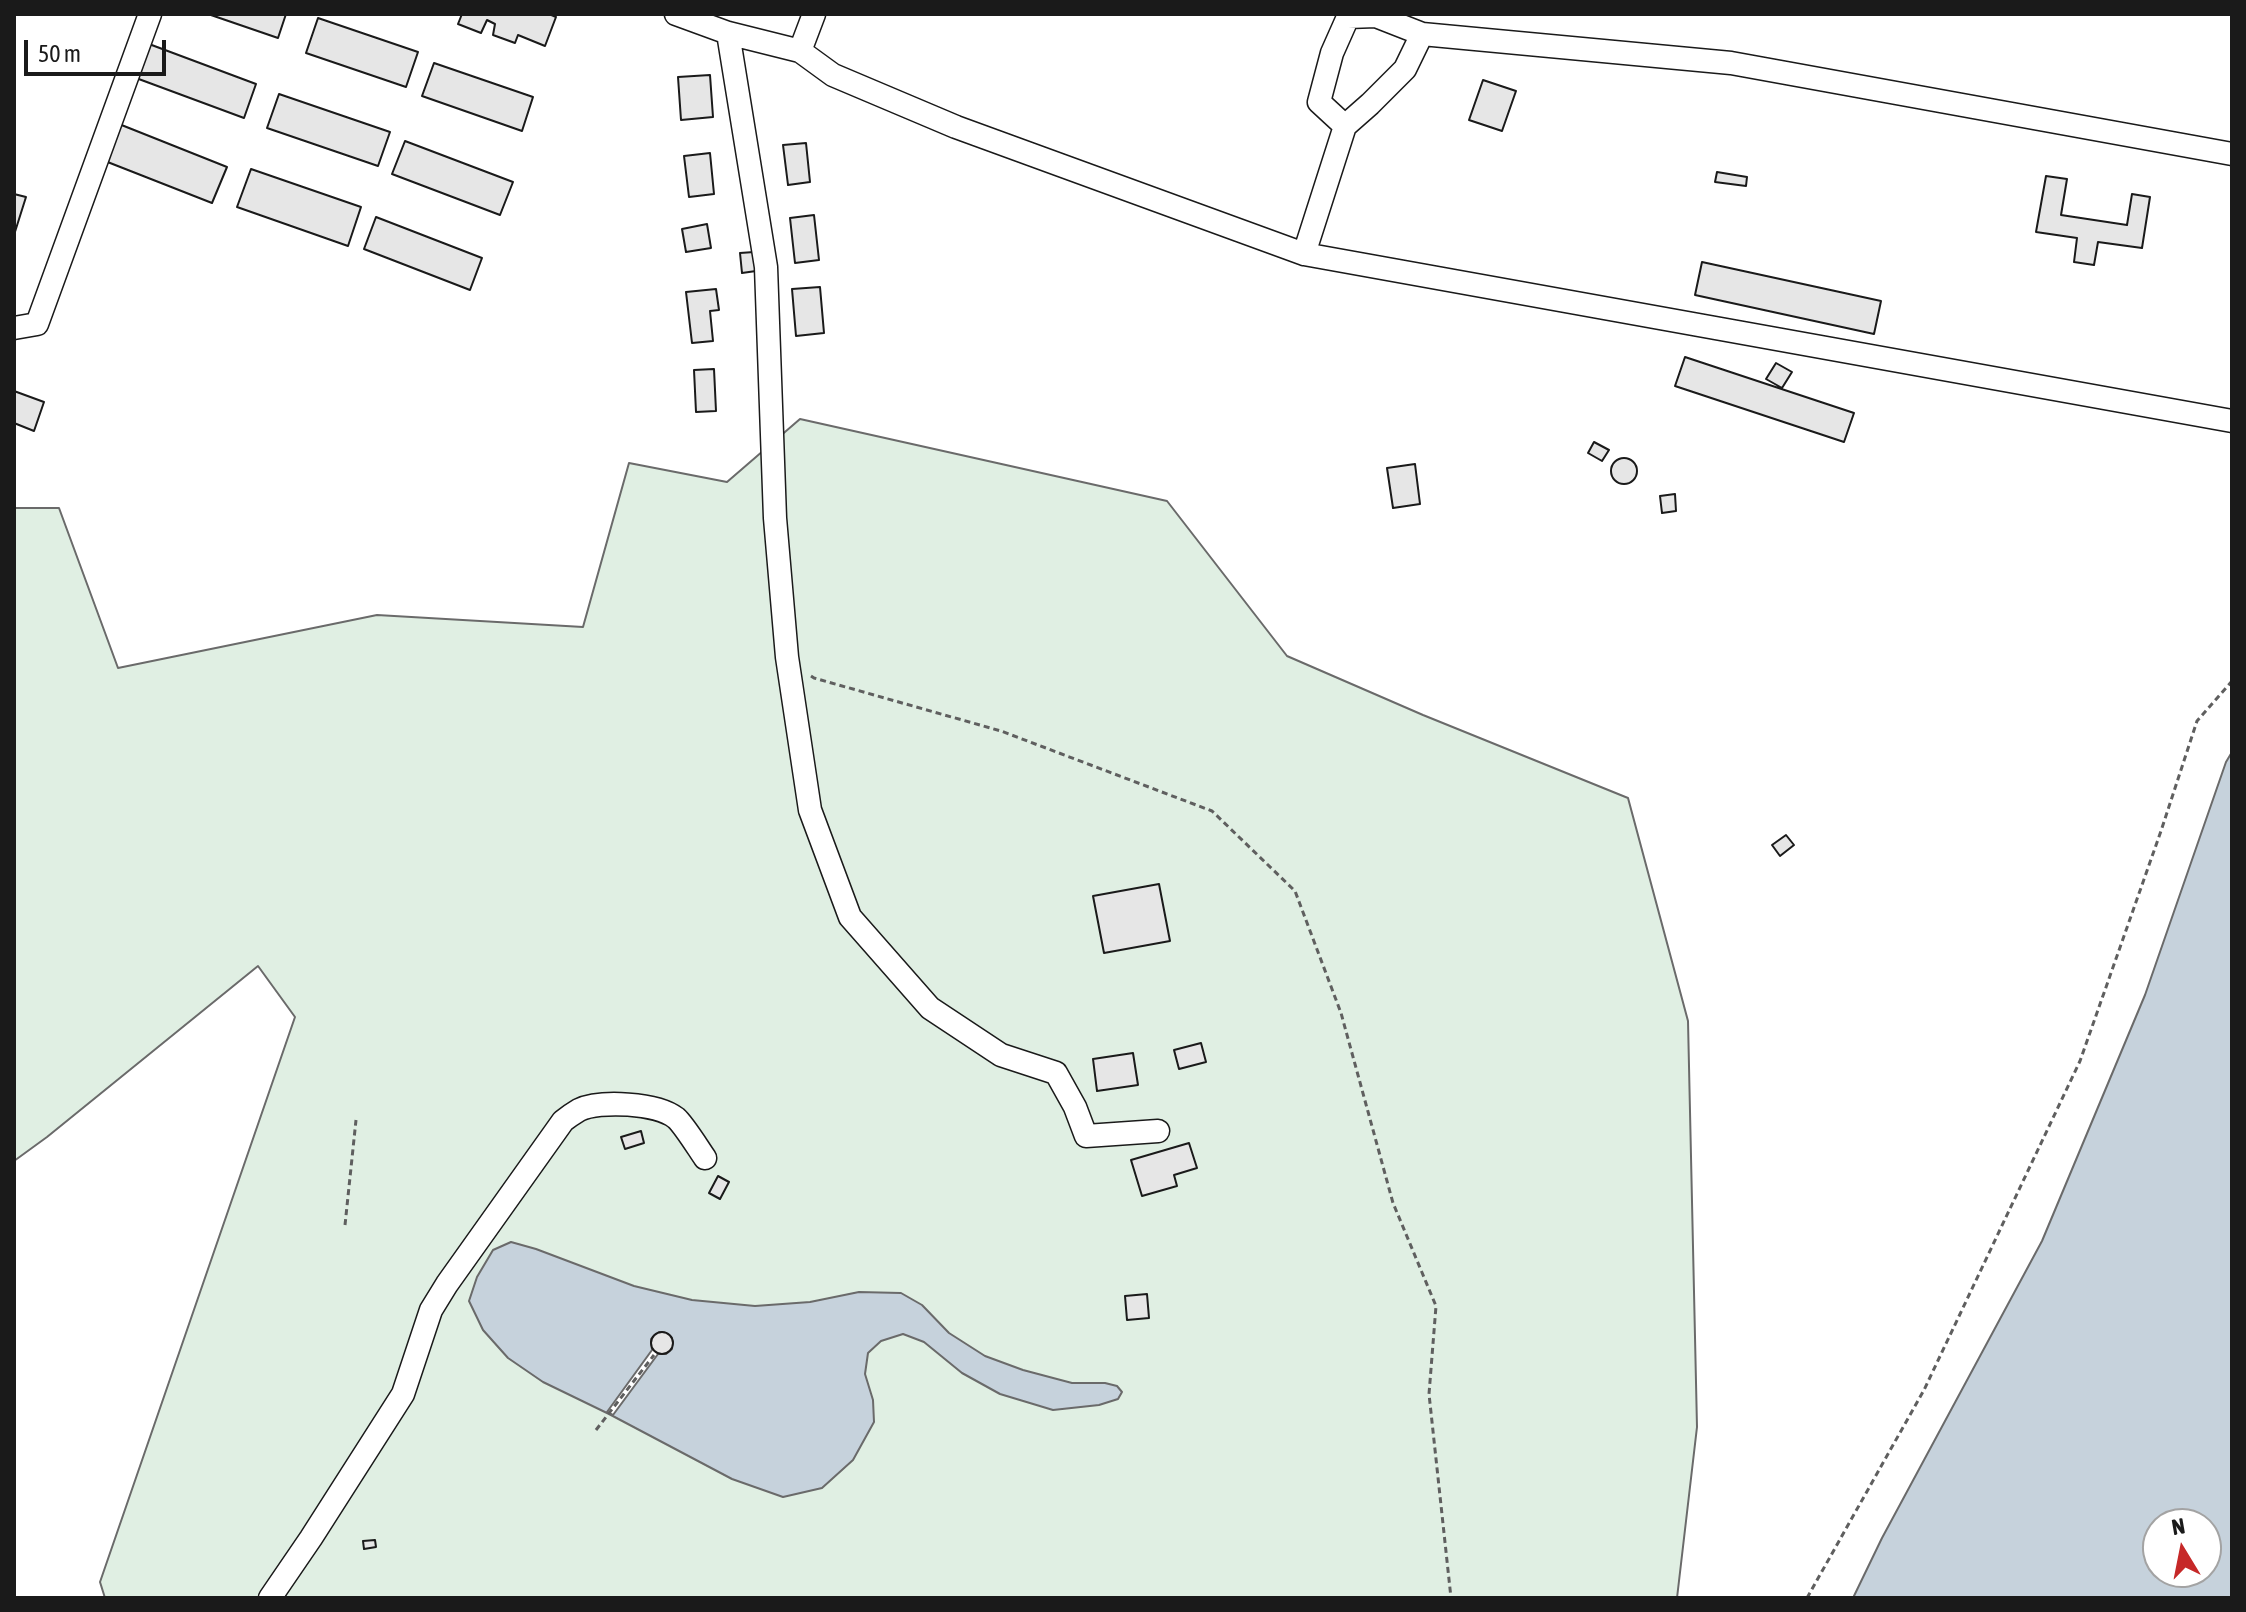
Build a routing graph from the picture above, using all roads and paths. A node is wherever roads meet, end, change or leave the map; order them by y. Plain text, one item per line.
1 (150, 14) edge
2 (676, 14) edge
3 (814, 14) edge
4 (1348, 16) edge
5 (728, 33) junction
6 (1422, 34) junction
7 (800, 51) junction
8 (1345, 126) junction
9 (2232, 154) edge
10 (1304, 254) junction
11 (14, 328) edge
12 (2232, 421) edge
13 (787, 657) junction
14 (2232, 681) edge
15 (356, 1120) dead end
16 (1158, 1131) dead end
17 (705, 1158) dead end
18 (345, 1225) dead end
19 (654, 1355) dead end
20 (596, 1430) dead end
21 (270, 1598) edge
22 (1451, 1598) edge
23 (1807, 1598) edge

1 - 11 street
2 - 5 street
3 - 7 street
4 - 6 street
4 - 8 street
5 - 7 street
5 - 13 street
6 - 8 street
6 - 9 street
7 - 10 street
8 - 10 street
10 - 12 street
13 - 16 street
13 - 22 path
14 - 23 path
15 - 18 path
17 - 21 street
19 - 20 path

